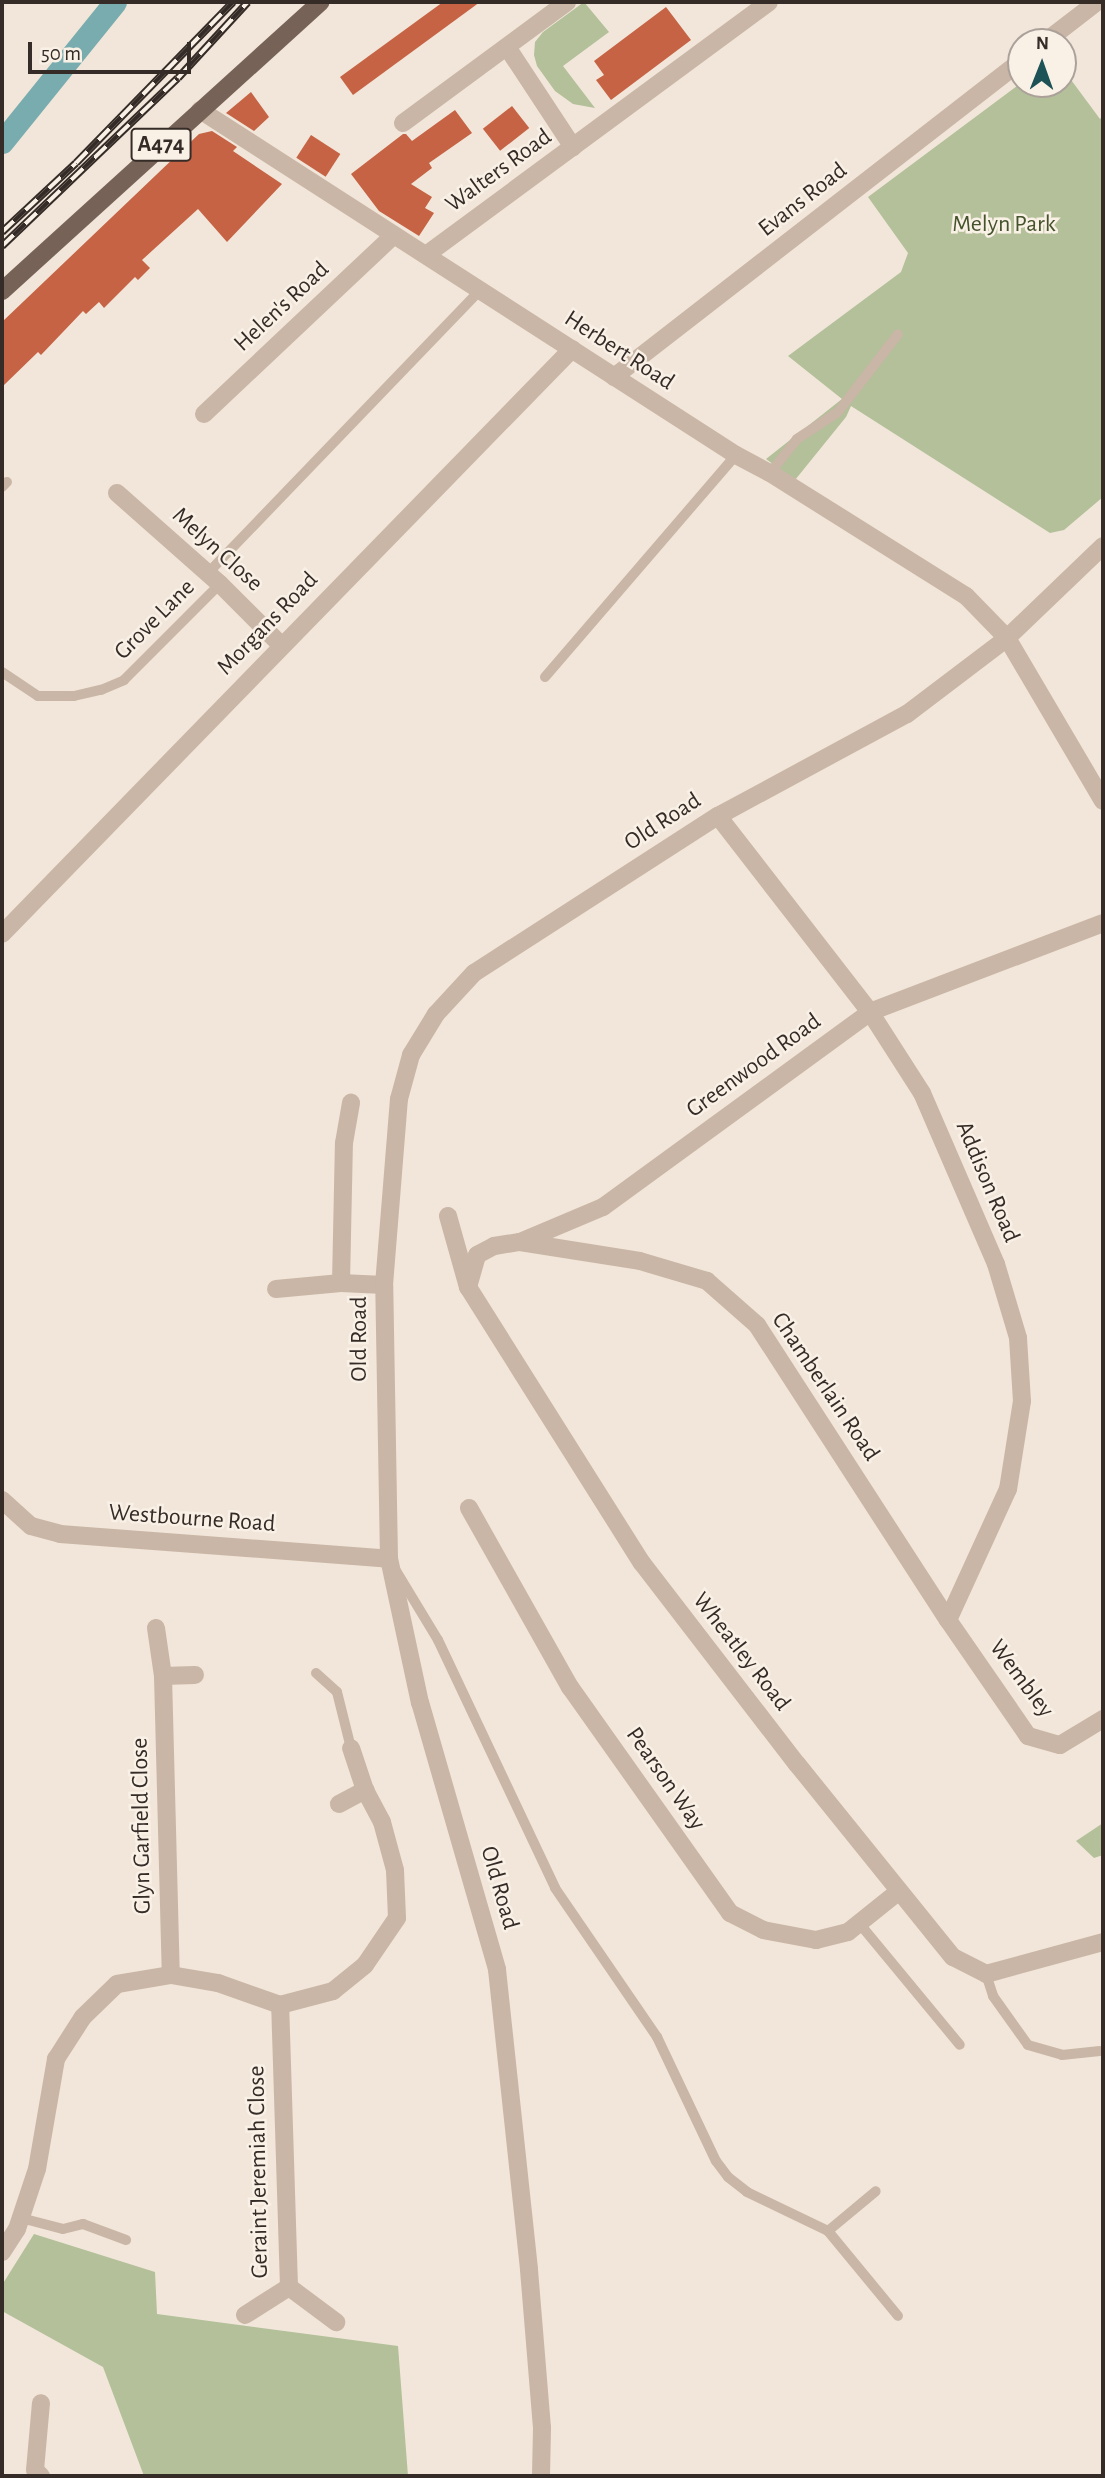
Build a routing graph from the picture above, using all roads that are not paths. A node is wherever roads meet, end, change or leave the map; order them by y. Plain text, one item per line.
1 (321, 2) edge
2 (567, 2) edge
3 (769, 2) edge
4 (1097, 2) edge
5 (1063, 28) edge
6 (507, 47) junction
7 (1007, 72) edge
8 (200, 110) junction
9 (403, 123) dead end
10 (573, 147) junction
11 (394, 235) junction
12 (426, 255) junction
13 (480, 290) junction
14 (2, 291) edge
15 (898, 334) dead end
16 (572, 349) junction
17 (614, 377) junction
18 (204, 414) dead end
19 (736, 455) junction
20 (770, 472) junction
21 (117, 493) dead end
22 (1103, 546) edge
23 (214, 579) junction
24 (1007, 638) junction
25 (281, 645) junction
26 (2, 671) edge
27 (545, 677) dead end
28 (1103, 801) edge
29 (718, 816) junction
30 (1103, 923) edge
31 (2, 934) edge
32 (870, 1012) junction
33 (351, 1102) dead end
34 (448, 1216) dead end
35 (520, 1242) junction
36 (341, 1283) junction
37 (384, 1286) junction
38 (468, 1287) junction
39 (276, 1289) dead end
40 (2, 1500) edge
41 (469, 1508) dead end
42 (389, 1559) junction
43 (948, 1620) junction
44 (156, 1628) dead end
45 (316, 1673) dead end
46 (195, 1675) dead end
47 (163, 1676) junction
48 (1103, 1719) edge
49 (351, 1748) joint
50 (365, 1790) junction
51 (339, 1804) dead end
52 (898, 1892) junction
53 (859, 1923) junction
54 (1103, 1942) edge
55 (986, 1974) junction
56 (170, 1975) junction
57 (280, 2004) junction
58 (960, 2045) dead end
59 (1100, 2051) dead end
60 (876, 2191) dead end
61 (20, 2218) junction
62 (828, 2231) junction
63 (127, 2240) dead end
64 (2, 2252) edge
65 (289, 2287) junction
66 (245, 2315) dead end
67 (898, 2316) dead end
68 (336, 2322) dead end
69 (41, 2403) dead end
70 (34, 2474) edge
71 (541, 2476) edge

1 - 8 main road, A474
2 - 6 street
3 - 10 street
4 - 5 street
6 - 9 street
6 - 10 street, Walters Road
7 - 17 street, Evans Road
8 - 11 street, Herbert Road
8 - 14 main road, A474
10 - 12 street, Walters Road
11 - 12 street, Herbert Road
11 - 18 street, Helen's Road
12 - 13 street, Herbert Road
13 - 16 street, Herbert Road
13 - 23 lane, Grove Lane
15 - 20 lane
16 - 17 street, Herbert Road
16 - 25 street, Morgans Road
17 - 19 street, Herbert Road
19 - 20 street, Herbert Road
19 - 27 lane
20 - 24 street, Herbert Road
21 - 23 street, Melyn Close
22 - 24 street, Old Road
23 - 25 street, Melyn Close
23 - 26 lane, Grove Lane
24 - 28 street, Herbert Road
24 - 29 street, Old Road
25 - 31 street, Morgans Road
29 - 32 street, Addison Road
29 - 37 street, Old Road
30 - 32 street, Greenwood Road
32 - 35 street, Greenwood Road
32 - 43 street, Addison Road
33 - 36 street
34 - 38 street, Wheatley Road
35 - 38 street, Greenwood Road
35 - 43 street, Chamberlain Road
36 - 37 street
36 - 39 street
37 - 42 street, Old Road
38 - 52 street, Wheatley Road
40 - 42 street, Westbourne Road
41 - 53 street, Pearson Way
42 - 62 lane
42 - 71 street, Old Road
43 - 48 street, Wembley
44 - 47 street, Glyn Garfield Close
45 - 49 lane
46 - 47 street
47 - 56 street, Glyn Garfield Close
49 - 50 street
50 - 51 street
50 - 57 street
52 - 53 street, Pearson Way
52 - 55 street, Wheatley Road
53 - 58 lane
54 - 55 street
55 - 59 lane
56 - 57 street
56 - 61 street
57 - 65 street, Geraint Jeremiah Close
60 - 62 lane
61 - 63 lane
61 - 64 street
62 - 67 lane
65 - 66 street, Geraint Jeremiah Close
65 - 68 street
69 - 70 street

